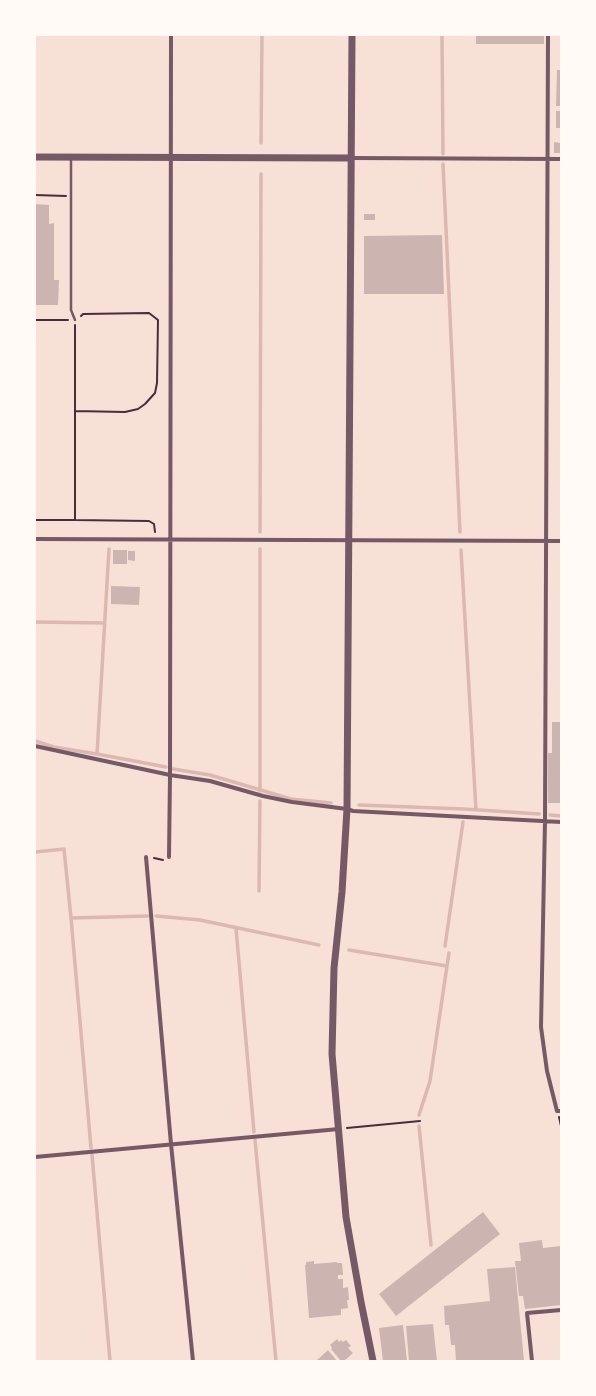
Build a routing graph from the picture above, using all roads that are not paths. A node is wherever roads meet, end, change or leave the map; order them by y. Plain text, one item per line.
1 (171, 35) edge
2 (352, 35) edge
3 (548, 35) edge
4 (35, 157) edge
5 (71, 157) junction
6 (170, 157) junction
7 (351, 158) junction
8 (547, 159) junction
9 (561, 159) edge
10 (75, 320) road end
11 (35, 539) edge
12 (170, 540) junction
13 (350, 541) junction
14 (546, 541) junction
15 (561, 541) edge
16 (35, 746) edge
17 (170, 775) junction
18 (347, 809) junction
19 (545, 821) junction
20 (561, 822) edge
21 (146, 857) road end
22 (169, 857) road end
23 (561, 1111) edge
24 (339, 1129) junction
25 (171, 1144) junction
26 (35, 1157) edge
27 (561, 1310) edge
28 (193, 1361) edge
29 (373, 1361) edge
30 (532, 1361) edge

1 - 6 street
2 - 7 street
3 - 8 street
4 - 5 street
5 - 6 street
5 - 10 lane
6 - 7 street
6 - 12 street
7 - 8 street
7 - 13 street
8 - 9 street
8 - 14 street
11 - 12 street
12 - 13 street
12 - 17 street
13 - 14 street
13 - 18 street
14 - 15 street
14 - 19 street
16 - 17 street
17 - 18 street
17 - 22 street
18 - 19 street
18 - 24 street
19 - 20 street
19 - 23 street
21 - 25 street
24 - 25 street
24 - 29 street
25 - 26 street
25 - 28 street
27 - 30 street

